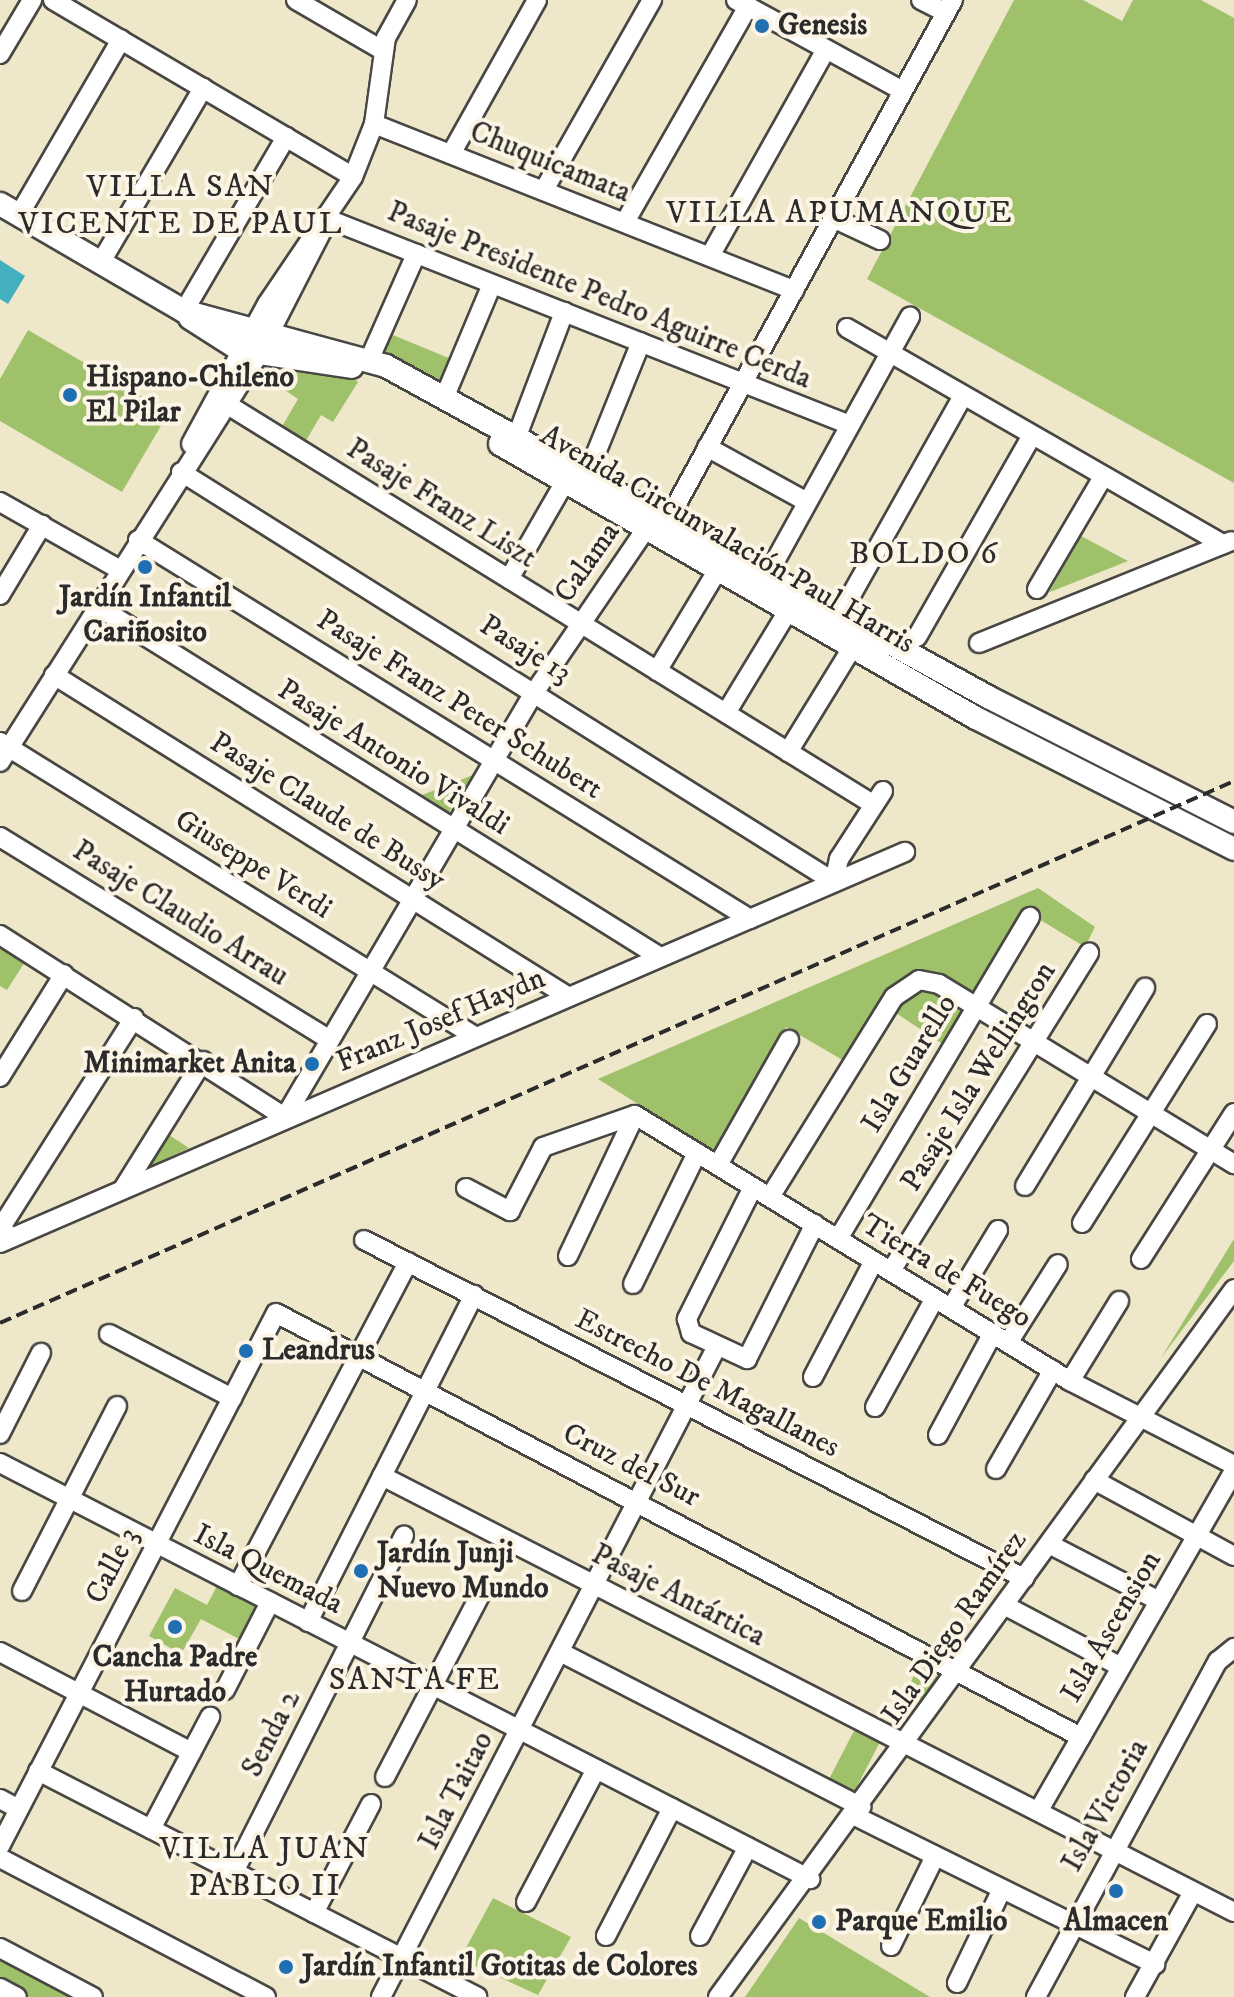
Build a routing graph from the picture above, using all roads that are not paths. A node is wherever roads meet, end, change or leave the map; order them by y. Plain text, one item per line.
1 (32, 0) edge
2 (53, 0) edge
3 (296, 0) edge
4 (407, 0) edge
5 (537, 0) edge
6 (652, 0) edge
7 (921, 0) edge
8 (742, 3) edge
9 (950, 7) edge
10 (121, 40) junction
11 (826, 49) junction
12 (382, 50) junction
13 (0, 54) edge
14 (203, 88) junction
15 (903, 91) junction
16 (374, 124) junction
17 (286, 137) junction
18 (451, 154) junction
19 (353, 177) junction
20 (544, 190) junction
21 (10, 209) edge
22 (833, 218) junction
23 (328, 219) junction
24 (625, 222) junction
25 (880, 240) dead end
26 (416, 254) junction
27 (710, 256) junction
28 (101, 262) junction
29 (492, 284) junction
30 (794, 290) junction
31 (184, 311) junction
32 (564, 312) junction
33 (910, 317) dead end
34 (847, 328) dead end
35 (641, 342) junction
36 (254, 344) junction
37 (890, 353) junction
38 (370, 358) junction
39 (743, 382) junction
40 (445, 396) junction
41 (963, 396) junction
42 (228, 405) junction
43 (850, 425) junction
44 (1032, 435) junction
45 (517, 436) junction
46 (707, 447) junction
47 (181, 472) junction
48 (588, 473) junction
49 (1103, 477) junction
50 (566, 480) junction
51 (0, 502) edge
52 (807, 502) junction
53 (659, 522) junction
54 (42, 525) junction
55 (138, 540) junction
56 (1228, 542) edge
57 (720, 566) junction
58 (120, 570) junction
59 (768, 574) junction
60 (509, 579) junction
61 (1037, 589) dead end
62 (0, 595) edge
63 (97, 606) junction
64 (791, 606) junction
65 (840, 615) junction
66 (580, 623) junction
67 (917, 637) dead end
68 (855, 643) junction
69 (979, 643) dead end
70 (657, 671) junction
71 (54, 675) junction
72 (536, 690) junction
73 (726, 713) junction
74 (3, 750) edge
75 (788, 752) junction
76 (493, 759) junction
77 (1234, 822) edge
78 (452, 828) junction
79 (0, 837) edge
80 (1234, 849) edge
81 (905, 852) dead end
82 (834, 882) junction
83 (412, 897) junction
84 (1030, 917) dead end
85 (750, 919) junction
86 (0, 935) edge
87 (1089, 953) dead end
88 (660, 957) junction
89 (369, 971) junction
90 (64, 974) junction
91 (1145, 988) dead end
92 (569, 997) junction
93 (976, 1007) junction
94 (134, 1018) junction
95 (1207, 1024) dead end
96 (476, 1037) junction
97 (330, 1040) junction
98 (789, 1040) dead end
99 (1034, 1043) junction
100 (203, 1061) junction
101 (0, 1077) edge
102 (1091, 1077) junction
103 (1151, 1113) junction
104 (1234, 1113) edge
105 (635, 1115) junction
106 (285, 1117) junction
107 (1211, 1150) junction
108 (697, 1153) junction
109 (1234, 1164) edge
110 (718, 1165) junction
111 (1025, 1186) dead end
112 (753, 1187) junction
113 (466, 1188) dead end
114 (123, 1189) junction
115 (770, 1197) junction
116 (1082, 1223) dead end
117 (815, 1224) junction
118 (998, 1230) dead end
119 (4, 1236) edge
120 (838, 1239) junction
121 (364, 1240) dead end
122 (568, 1256) dead end
123 (1141, 1259) dead end
124 (874, 1261) junction
125 (408, 1262) junction
126 (1058, 1264) dead end
127 (891, 1271) junction
128 (633, 1284) dead end
129 (1234, 1289) edge
130 (474, 1295) junction
131 (1119, 1301) dead end
132 (943, 1303) junction
133 (276, 1313) joint
134 (109, 1334) dead end
135 (1000, 1338) junction
136 (41, 1353) dead end
137 (713, 1354) dead end
138 (357, 1356) junction
139 (1053, 1370) junction
140 (813, 1377) dead end
141 (1070, 1381) junction
142 (425, 1391) junction
143 (232, 1398) junction
144 (687, 1405) junction
145 (117, 1406) dead end
146 (875, 1407) dead end
147 (1141, 1415) junction
148 (0, 1434) edge
149 (938, 1435) dead end
150 (0, 1463) edge
151 (1234, 1465) edge
152 (996, 1469) dead end
153 (1234, 1471) edge
154 (382, 1476) junction
155 (1094, 1480) junction
156 (70, 1499) junction
157 (638, 1501) junction
158 (404, 1535) dead end
159 (1197, 1536) junction
160 (156, 1544) junction
161 (1049, 1544) junction
162 (1234, 1556) edge
163 (1024, 1578) junction
164 (238, 1586) junction
165 (594, 1586) junction
166 (484, 1588) dead end
167 (22, 1591) dead end
168 (1159, 1601) junction
169 (270, 1602) junction
170 (1004, 1605) junction
171 (308, 1622) junction
172 (349, 1643) junction
173 (1234, 1648) edge
174 (0, 1652) edge
175 (560, 1652) junction
176 (1226, 1666) edge
177 (1121, 1667) junction
178 (959, 1668) junction
179 (433, 1686) junction
180 (225, 1690) dead end
181 (79, 1692) junction
182 (210, 1717) dead end
183 (520, 1730) junction
184 (1081, 1737) junction
185 (907, 1743) junction
186 (191, 1752) junction
187 (596, 1769) junction
188 (38, 1771) junction
189 (385, 1777) dead end
190 (0, 1799) edge
191 (371, 1804) dead end
192 (672, 1808) junction
193 (19, 1809) junction
194 (1039, 1810) junction
195 (858, 1811) junction
196 (151, 1829) junction
197 (0, 1846) edge
198 (748, 1847) junction
199 (1114, 1850) junction
200 (935, 1856) junction
201 (0, 1858) edge
202 (234, 1872) junction
203 (810, 1879) junction
204 (1002, 1889) junction
205 (1193, 1892) junction
206 (526, 1902) dead end
207 (1234, 1912) edge
208 (314, 1913) junction
209 (1074, 1924) junction
210 (606, 1936) dead end
211 (700, 1936) dead end
212 (891, 1946) dead end
213 (0, 1948) edge
214 (403, 1958) junction
215 (1155, 1964) junction
216 (957, 1983) dead end
217 (0, 1988) edge
218 (1145, 1994) edge
219 (17, 1997) edge
220 (93, 1997) edge
221 (266, 1997) edge
222 (381, 1997) edge
223 (477, 1997) edge
224 (718, 1997) edge
225 (1036, 1997) edge

1 - 13 street
2 - 10 street
3 - 12 street
4 - 12 street
5 - 18 street
6 - 20 street
7 - 9 street
8 - 11 street
8 - 24 street
9 - 15 street, Calama
10 - 14 street
10 - 21 street
11 - 15 street
11 - 27 street
12 - 16 street
14 - 17 street
14 - 28 street
15 - 22 street, Calama
16 - 18 street, Chuquicamata
16 - 19 street
17 - 19 street
17 - 31 street
18 - 20 street, Chuquicamata
19 - 23 street
20 - 24 street, Chuquicamata
21 - 28 main road, Avenida Circunvalación Paul Harris
22 - 25 street
22 - 30 street, Calama
23 - 26 street, Pasaje Presidente Pedro Aguirre Cerda
23 - 36 street
24 - 27 street, Chuquicamata
26 - 29 street, Pasaje Presidente Pedro Aguirre Cerda
26 - 38 street
27 - 30 street, Chuquicamata
28 - 31 main road, Avenida Circunvalación Paul Harris
29 - 32 street, Pasaje Presidente Pedro Aguirre Cerda
29 - 40 street
30 - 39 street, Calama
31 - 36 main road, Avenida Circunvalación Paul Harris
32 - 35 street, Pasaje Presidente Pedro Aguirre Cerda
32 - 45 street
33 - 37 street
34 - 37 street
35 - 39 street, Pasaje Presidente Pedro Aguirre Cerda
35 - 48 street
36 - 38 main road, Avenida Circunvalación Paul Harris
36 - 42 street
36 - 47 street
36 - 50 main road, Avenida Circunvalación Paul Harris
37 - 41 street
37 - 43 street
38 - 40 main road, Avenida Circunvalación Paul Harris
39 - 43 street, Pasaje Presidente Pedro Aguirre Cerda
39 - 46 street, Calama
40 - 45 main road, Avenida Circunvalación Paul Harris
41 - 44 street
41 - 65 street
42 - 47 street
42 - 60 street, Pasaje Franz Liszt
43 - 52 street
44 - 49 street
44 - 67 street
45 - 48 main road, Avenida Circunvalación Paul Harris
46 - 52 street
46 - 53 street, Calama
47 - 55 street
47 - 72 street, Pasaje 13
48 - 53 main road, Avenida Circunvalación Paul Harris
49 - 56 street
49 - 61 street
50 - 53 main road, Avenida Circunvalación Paul Harris
50 - 60 street
51 - 54 street
52 - 59 street
53 - 57 main road, Avenida Circunvalación Paul Harris
53 - 59 main road, Avenida Circunvalación Paul Harris
53 - 66 street, Calama
54 - 58 street
54 - 62 street
55 - 58 street
55 - 76 street, Pasaje Franz Peter Schubert
56 - 69 street
57 - 64 main road, Avenida Circunvalación Paul Harris
57 - 70 street
58 - 63 street
59 - 65 main road, Avenida Circunvalación Paul Harris
60 - 66 street, Pasaje Franz Liszt
63 - 71 street
63 - 78 street, Pasaje Antonio Vivaldi
64 - 68 main road, Avenida Circunvalación Paul Harris
64 - 73 street
65 - 77 main road, Avenida Circunvalación Paul Harris
66 - 70 street, Pasaje Franz Liszt
66 - 72 street, Calama
68 - 75 street
68 - 80 main road, Avenida Circunvalación Paul Harris
70 - 73 street, Pasaje Franz Liszt
71 - 74 street
71 - 83 street, Pasaje Claude de Bussy
72 - 76 street, Calama
72 - 82 street, Pasaje 13
73 - 75 street, Pasaje Franz Liszt
74 - 89 street, Giuseppe Verdi
75 - 82 street, Pasaje Franz Liszt
76 - 78 street, Calama
76 - 85 street, Pasaje Franz Peter Schubert
78 - 83 street, Calama
78 - 88 street, Pasaje Antonio Vivaldi
79 - 97 street, Pasaje Claudio Arrau
81 - 82 street, Franz Josef Haydn
82 - 85 street, Franz Josef Haydn
83 - 89 street, Calama
83 - 92 street, Pasaje Claude de Bussy
84 - 93 street, Isla Guarello
85 - 88 street, Franz Josef Haydn
86 - 90 street
87 - 99 street, Pasaje Isla Wellington
88 - 92 street, Franz Josef Haydn
89 - 96 street, Giuseppe Verdi
89 - 97 street, Calama
90 - 94 street
90 - 101 street
91 - 102 street
92 - 96 street, Franz Josef Haydn
93 - 99 street
93 - 115 street
93 - 120 street, Isla Guarello
94 - 100 street
94 - 119 street
95 - 103 street
96 - 106 street, Franz Josef Haydn
97 - 106 street, Calama
98 - 110 street
99 - 102 street
99 - 127 street, Pasaje Isla Wellington
100 - 106 street
100 - 114 street
102 - 103 street
102 - 111 street
103 - 107 street
103 - 116 street
104 - 107 street
105 - 108 street, Tierra de Fuego
105 - 113 street
105 - 122 street
106 - 114 street, Franz Josef Haydn
107 - 109 street
107 - 123 street
108 - 110 street, Tierra de Fuego
108 - 128 street
110 - 112 street, Tierra de Fuego
112 - 115 street, Tierra de Fuego
112 - 117 street
114 - 119 street, Franz Josef Haydn
115 - 117 street, Tierra de Fuego
117 - 120 street, Tierra de Fuego
118 - 132 street
120 - 124 street, Tierra de Fuego
121 - 125 street, Estrecho De Magallanes
124 - 127 street, Tierra de Fuego
124 - 140 street
125 - 130 street, Estrecho De Magallanes
125 - 138 street
126 - 135 street
127 - 132 street, Tierra de Fuego
129 - 147 street, Isla Diego Ramírez
130 - 142 street
130 - 144 street, Estrecho De Magallanes
131 - 141 street
132 - 135 street, Tierra de Fuego
132 - 146 street
133 - 138 street, Cruz del Sur
133 - 143 street, Calle 3
134 - 143 street
135 - 139 street, Tierra de Fuego
135 - 149 street
136 - 148 street
137 - 144 street, Isla Taitao
138 - 142 street, Cruz del Sur
138 - 164 street
139 - 141 street, Tierra de Fuego
139 - 152 street
141 - 147 street, Tierra de Fuego
142 - 154 street
142 - 157 street, Cruz del Sur
143 - 160 street, Calle 3
144 - 157 street, Isla Taitao
144 - 163 street, Estrecho De Magallanes
145 - 156 street
147 - 151 street, Tierra de Fuego
147 - 155 street, Isla Diego Ramírez
150 - 156 street, Isla Quemada
153 - 159 street, Isla Ascension
154 - 165 street, Pasaje Antártica
154 - 171 street
155 - 159 street
155 - 161 street, Isla Diego Ramírez
156 - 160 street, Isla Quemada
156 - 167 street
157 - 165 street, Isla Taitao
157 - 178 street, Cruz del Sur
158 - 172 street, Senda 2
159 - 162 street
159 - 168 street, Isla Ascension
160 - 164 street, Isla Quemada
160 - 181 street, Calle 3
161 - 163 street, Isla Diego Ramírez
161 - 168 street
163 - 170 street, Isla Diego Ramírez
164 - 169 street, Isla Quemada
165 - 175 street, Isla Taitao
165 - 185 street, Pasaje Antártica
166 - 179 street
168 - 177 street, Isla Ascension
169 - 171 street, Isla Quemada
169 - 180 street
170 - 177 street
170 - 178 street, Isla Diego Ramírez
171 - 172 street, Isla Quemada
172 - 179 street, Isla Quemada
172 - 202 street, Senda 2
173 - 176 street, Isla Victoria
174 - 181 street
175 - 183 street, Isla Taitao
175 - 195 street
176 - 199 street, Isla Victoria
177 - 184 street, Isla Ascension
178 - 184 street, Cruz del Sur
178 - 185 street, Isla Diego Ramírez
179 - 183 street, Isla Quemada
179 - 189 street
181 - 186 street
181 - 188 street, Calle 3
182 - 186 street
183 - 187 street, Isla Quemada
183 - 214 street, Isla Taitao
184 - 194 street, Isla Ascension
185 - 194 street, Pasaje Antártica
185 - 195 street, Isla Diego Ramírez
186 - 196 street
187 - 192 street, Isla Quemada
187 - 206 street
188 - 193 street, Calle 3
188 - 196 street
190 - 193 street
191 - 208 street
192 - 198 street, Isla Quemada
192 - 210 street
193 - 197 street, Calle 3
194 - 199 street, Pasaje Antártica
195 - 200 street
195 - 203 street, Isla Diego Ramírez
196 - 202 street
198 - 203 street, Isla Quemada
198 - 211 street
199 - 205 street, Pasaje Antártica
199 - 209 street, Isla Victoria
200 - 204 street
200 - 212 street
201 - 221 street
202 - 208 street
203 - 224 street, Isla Diego Ramírez
204 - 209 street
204 - 216 street
205 - 207 street, Pasaje Antártica
205 - 215 street
208 - 214 street
209 - 215 street
209 - 225 street, Isla Victoria
213 - 220 street
214 - 222 street, Isla Taitao
214 - 223 street
215 - 218 street
217 - 219 street

